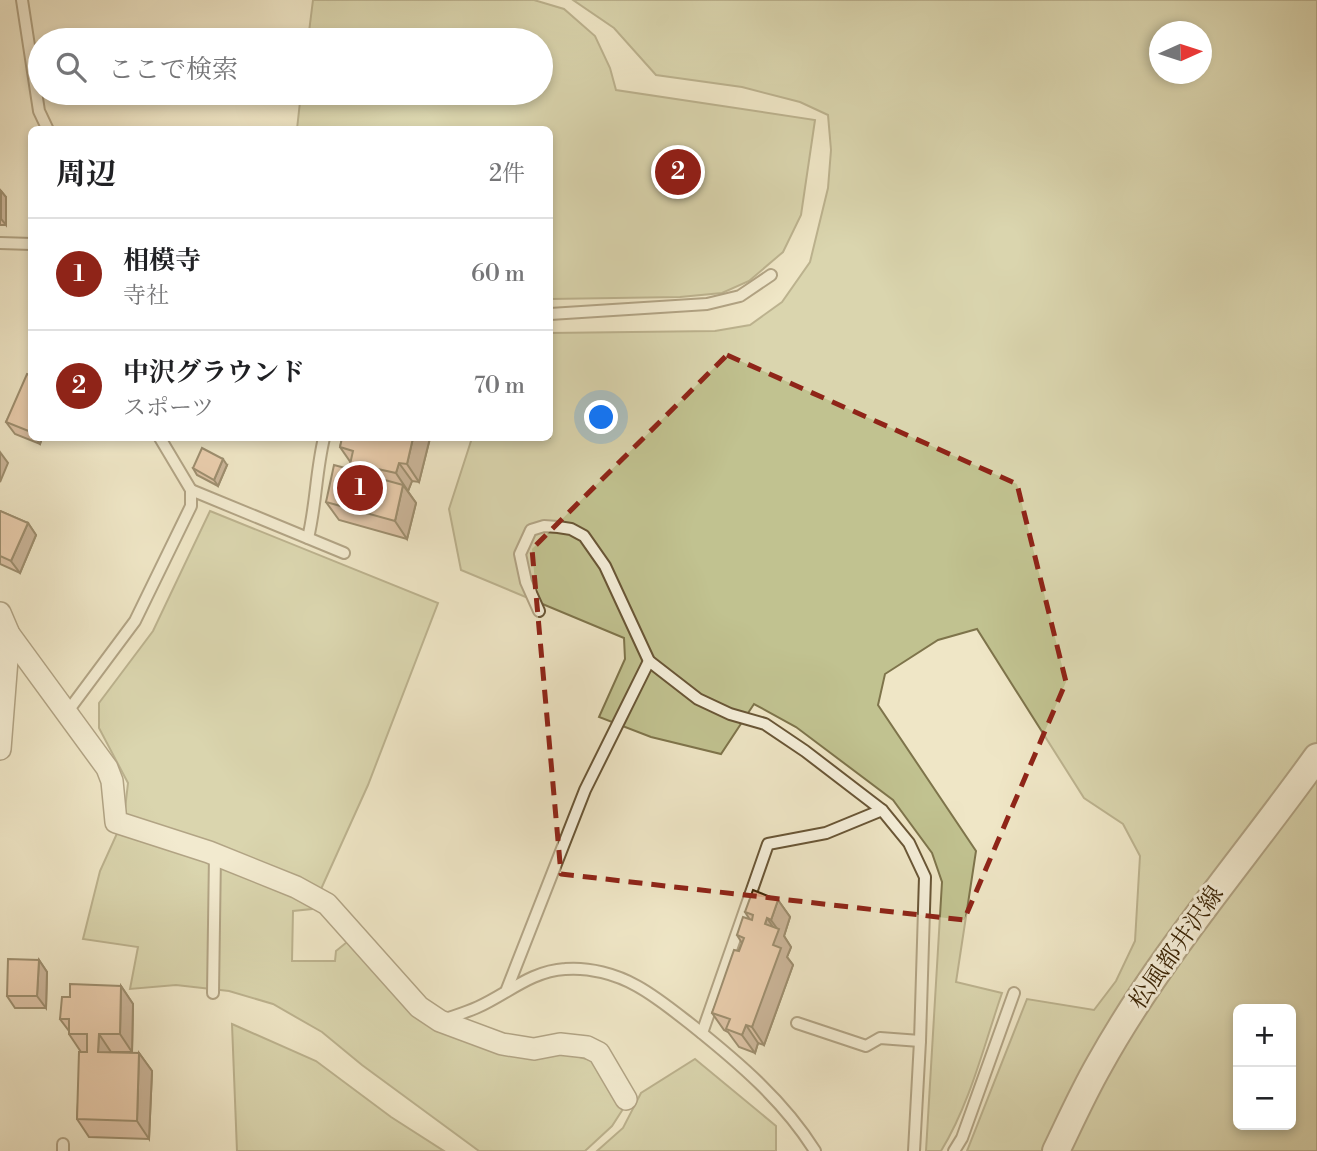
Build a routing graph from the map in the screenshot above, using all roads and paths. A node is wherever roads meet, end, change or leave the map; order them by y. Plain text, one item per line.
1 (22, 0) edge
2 (28, 39) edge
3 (38, 105) edge
4 (46, 126) edge
5 (0, 243) edge
6 (28, 244) edge
7 (771, 275) dead end
8 (553, 314) edge
9 (162, 441) edge
10 (323, 441) edge
11 (191, 490) junction
12 (308, 538) junction
13 (344, 553) dead end
14 (539, 611) dead end
15 (0, 613) edge
16 (9, 634) junction
17 (649, 661) junction
18 (68, 711) junction
19 (0, 749) edge
20 (1317, 757) edge
21 (882, 810) junction
22 (215, 855) junction
23 (507, 989) junction
24 (213, 993) dead end
25 (1014, 993) dead end
26 (440, 1021) junction
27 (797, 1023) dead end
28 (702, 1033) junction
29 (920, 1041) junction
30 (626, 1099) dead end
31 (815, 1151) edge
32 (914, 1151) edge
33 (954, 1151) edge
34 (1056, 1151) edge

1 - 2 lane
3 - 4 lane
5 - 6 lane
7 - 8 lane
9 - 11 lane
10 - 12 lane
11 - 12 lane
11 - 18 lane
12 - 13 lane
14 - 17 lane
15 - 16 street
16 - 18 street
16 - 19 street
17 - 21 lane
17 - 23 lane
18 - 22 street
20 - 34 street, 松風都井沢線
21 - 28 lane
21 - 29 lane
22 - 24 lane
22 - 26 street
23 - 26 lane
23 - 28 lane
25 - 33 lane
26 - 30 street
27 - 29 lane
28 - 31 lane
29 - 32 lane

